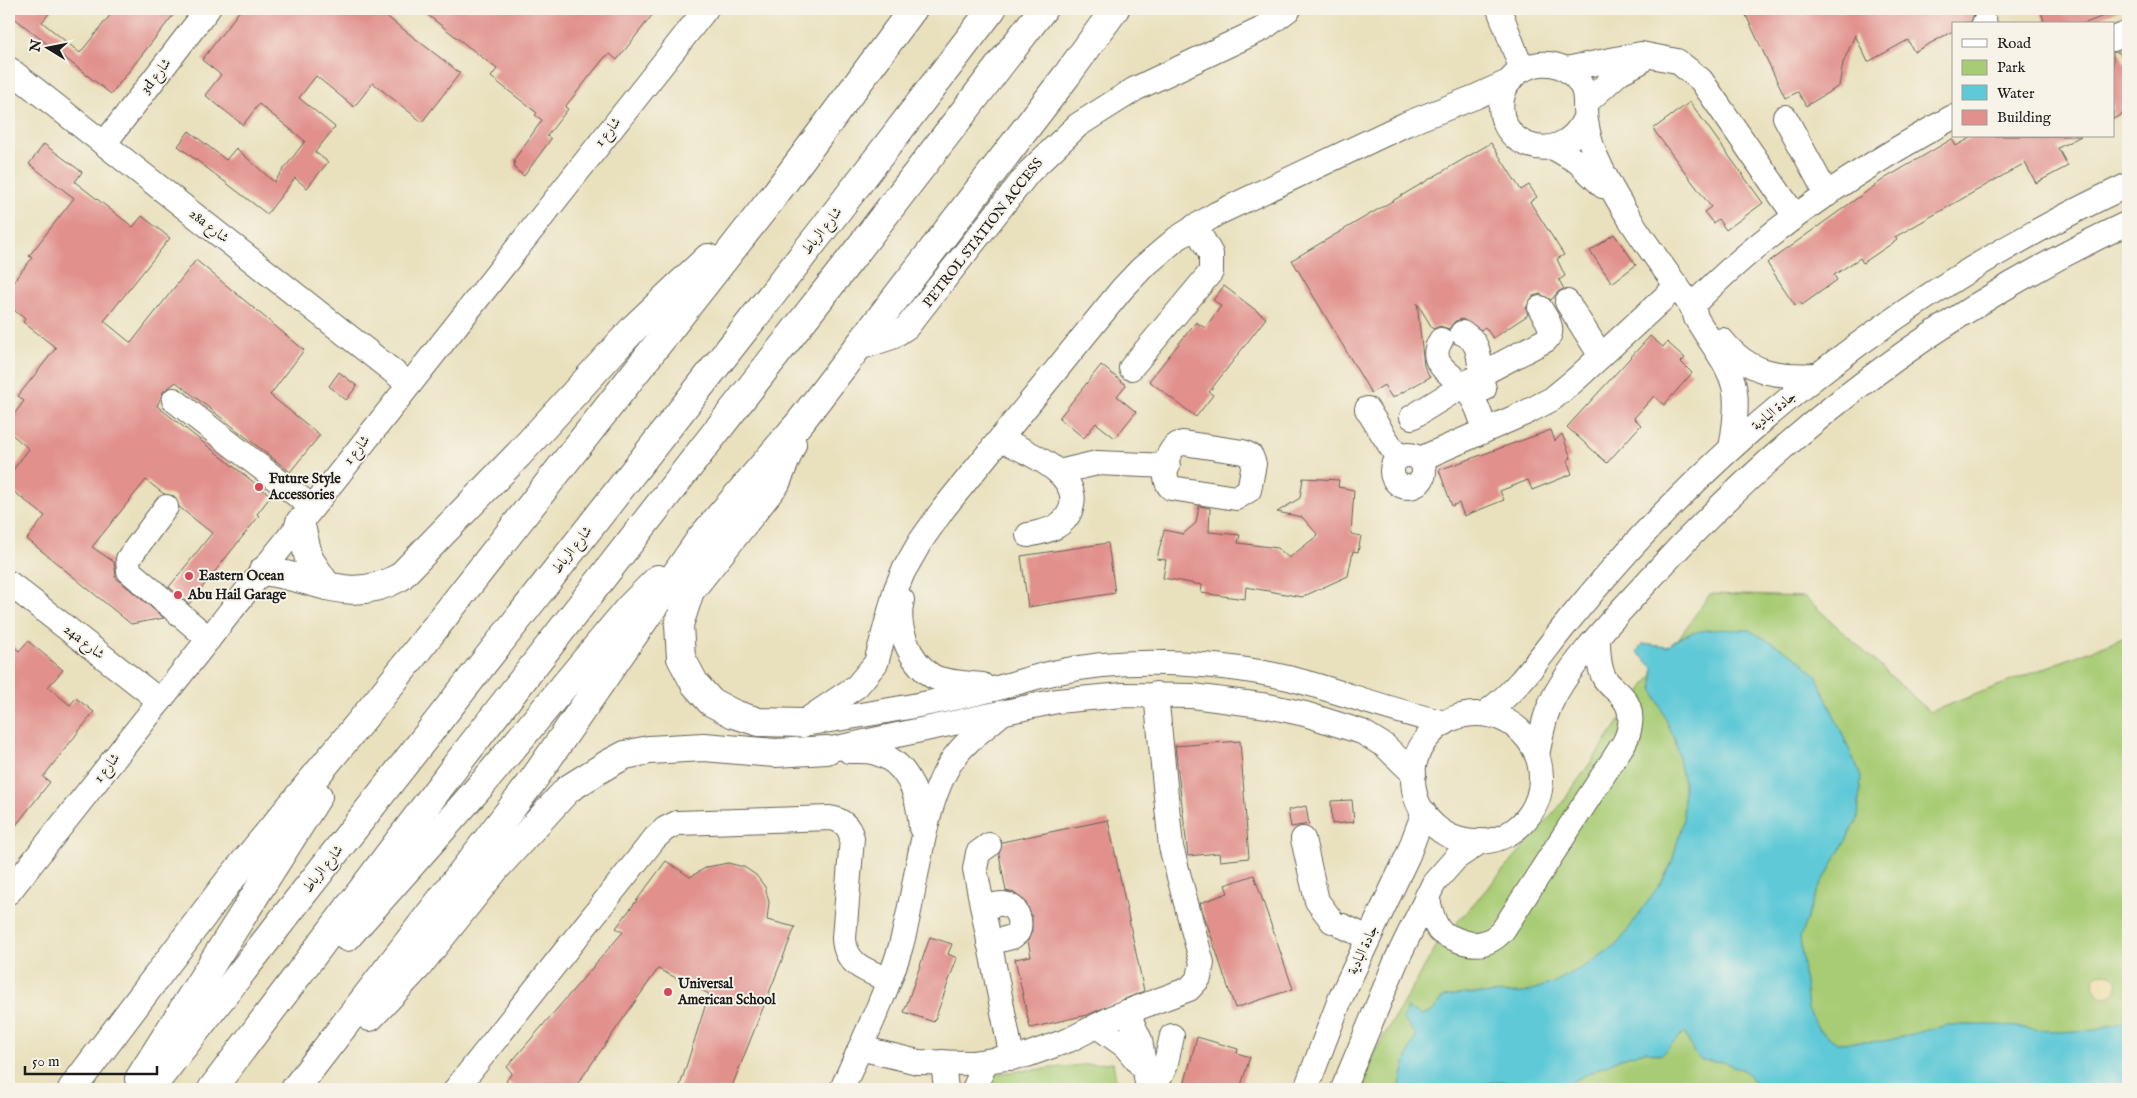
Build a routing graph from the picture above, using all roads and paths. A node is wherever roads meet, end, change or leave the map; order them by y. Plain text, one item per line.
1 (208, 9) edge
2 (706, 9) edge
3 (913, 9) edge
4 (992, 9) edge
5 (1043, 9) edge
6 (1115, 9) edge
7 (1289, 9) edge
8 (1499, 9) edge
9 (2128, 33) edge
10 (2114, 39) edge
11 (1649, 55) junction
12 (9, 69) edge
13 (1566, 69) junction
14 (1516, 75) junction
15 (1586, 110) junction
16 (1434, 113) junction
17 (1784, 117) dead end
18 (1952, 118) edge
19 (1505, 124) junction
20 (104, 144) junction
21 (1554, 148) junction
22 (2128, 185) edge
23 (1613, 193) junction
24 (1827, 194) junction
25 (773, 197) junction
26 (1795, 216) junction
27 (2128, 223) edge
28 (1195, 226) junction
29 (1677, 286) junction
30 (1567, 302) dead end
31 (1540, 308) dead end
32 (1693, 308) junction
33 (856, 349) junction
34 (1601, 356) junction
35 (1131, 368) dead end
36 (1818, 375) junction
37 (1471, 381) junction
38 (409, 384) junction
39 (174, 400) dead end
40 (1367, 409) dead end
41 (1412, 416) dead end
42 (801, 421) junction
43 (1495, 426) junction
44 (1001, 439) junction
45 (1730, 448) junction
46 (1168, 466) dead end
47 (1059, 472) junction
48 (166, 507) dead end
49 (306, 514) junction
50 (1028, 535) dead end
51 (701, 538) junction
52 (263, 571) junction
53 (903, 572) junction
54 (9, 582) edge
55 (327, 586) junction
56 (1598, 637) junction
57 (209, 639) junction
58 (1604, 679) junction
59 (1565, 680) junction
60 (998, 688) junction
61 (1156, 694) junction
62 (380, 698) junction
63 (160, 701) junction
64 (1003, 712) junction
65 (1484, 714) junction
66 (1445, 723) junction
67 (802, 724) junction
68 (827, 750) junction
69 (1537, 754) junction
70 (1414, 774) junction
71 (1424, 812) junction
72 (1303, 839) dead end
73 (1481, 842) junction
74 (989, 845) dead end
75 (922, 852) junction
76 (9, 892) edge
77 (1427, 896) junction
78 (983, 908) junction
79 (1440, 932) junction
80 (1368, 938) junction
81 (990, 943) junction
82 (1404, 944) junction
83 (889, 980) junction
84 (1127, 1012) junction
85 (1097, 1026) junction
86 (1172, 1036) dead end
87 (863, 1041) junction
88 (1012, 1058) junction
89 (935, 1062) junction
90 (986, 1062) junction
91 (1149, 1083) edge
92 (72, 1089) edge
93 (132, 1089) edge
94 (150, 1089) edge
95 (212, 1089) edge
96 (295, 1089) edge
97 (299, 1089) edge
98 (456, 1089) edge
99 (842, 1089) edge
100 (946, 1089) edge
101 (974, 1089) edge
102 (1306, 1089) edge
103 (1343, 1089) edge

1 - 20 street, 3d شارع
2 - 38 street, شارع 1
3 - 25 highway
4 - 94 highway, شارع الرباط
5 - 95 highway
6 - 33 highway
7 - 33 street, PETROL STATION ACCESS
8 - 14 street
9 - 10 street
11 - 13 street
11 - 15 street
11 - 26 street
12 - 20 street, 28a شارع
13 - 14 street
13 - 15 street
14 - 16 street
14 - 19 street
15 - 21 street
15 - 23 street
16 - 19 street
16 - 28 street
17 - 24 street
18 - 24 street
19 - 21 street
20 - 38 street, 28a شارع
21 - 23 street
22 - 36 street, جادة البادية
23 - 29 street
24 - 26 street
25 - 55 highway
25 - 62 highway
26 - 32 street
27 - 56 street
28 - 35 street
28 - 44 street
29 - 32 street
29 - 34 street
30 - 34 street
31 - 37 street
32 - 36 street
32 - 45 street
33 - 42 highway
34 - 43 street
36 - 45 street, جادة البادية
37 - 37 street
37 - 41 street
37 - 43 street
38 - 49 street, شارع 1
39 - 49 street
40 - 43 street
42 - 51 highway
42 - 67 highway
44 - 47 street
44 - 53 street
45 - 65 street, جادة البادية
46 - 47 street
47 - 50 street
48 - 57 street
49 - 52 street, شارع 1
49 - 55 highway
51 - 95 highway
51 - 96 highway
52 - 55 highway
52 - 57 street, شارع 1
53 - 60 street
53 - 67 street
54 - 63 street, 24a شارع
56 - 58 street
56 - 59 street
57 - 63 street, شارع 1
58 - 59 street
58 - 79 street
59 - 69 street
60 - 66 street
60 - 67 street
61 - 64 street
61 - 70 street
61 - 84 street
62 - 92 highway
62 - 93 highway
63 - 76 street, شارع 1
64 - 68 street
64 - 75 street
65 - 66 street
65 - 69 street
66 - 70 street
68 - 75 street
68 - 97 highway
69 - 73 street
70 - 71 street
71 - 73 street
71 - 80 street, جادة البادية
72 - 80 street
73 - 77 street
74 - 78 street
75 - 83 street
77 - 79 street
77 - 82 street
78 - 81 street
78 - 81 street
79 - 82 street
80 - 102 street, جادة البادية
81 - 88 street
82 - 103 street
83 - 87 street
83 - 98 street
84 - 85 street
84 - 91 street
85 - 88 street
85 - 91 street
86 - 91 street
87 - 89 street
87 - 99 street
88 - 90 street
89 - 90 street
89 - 100 street
90 - 101 street

